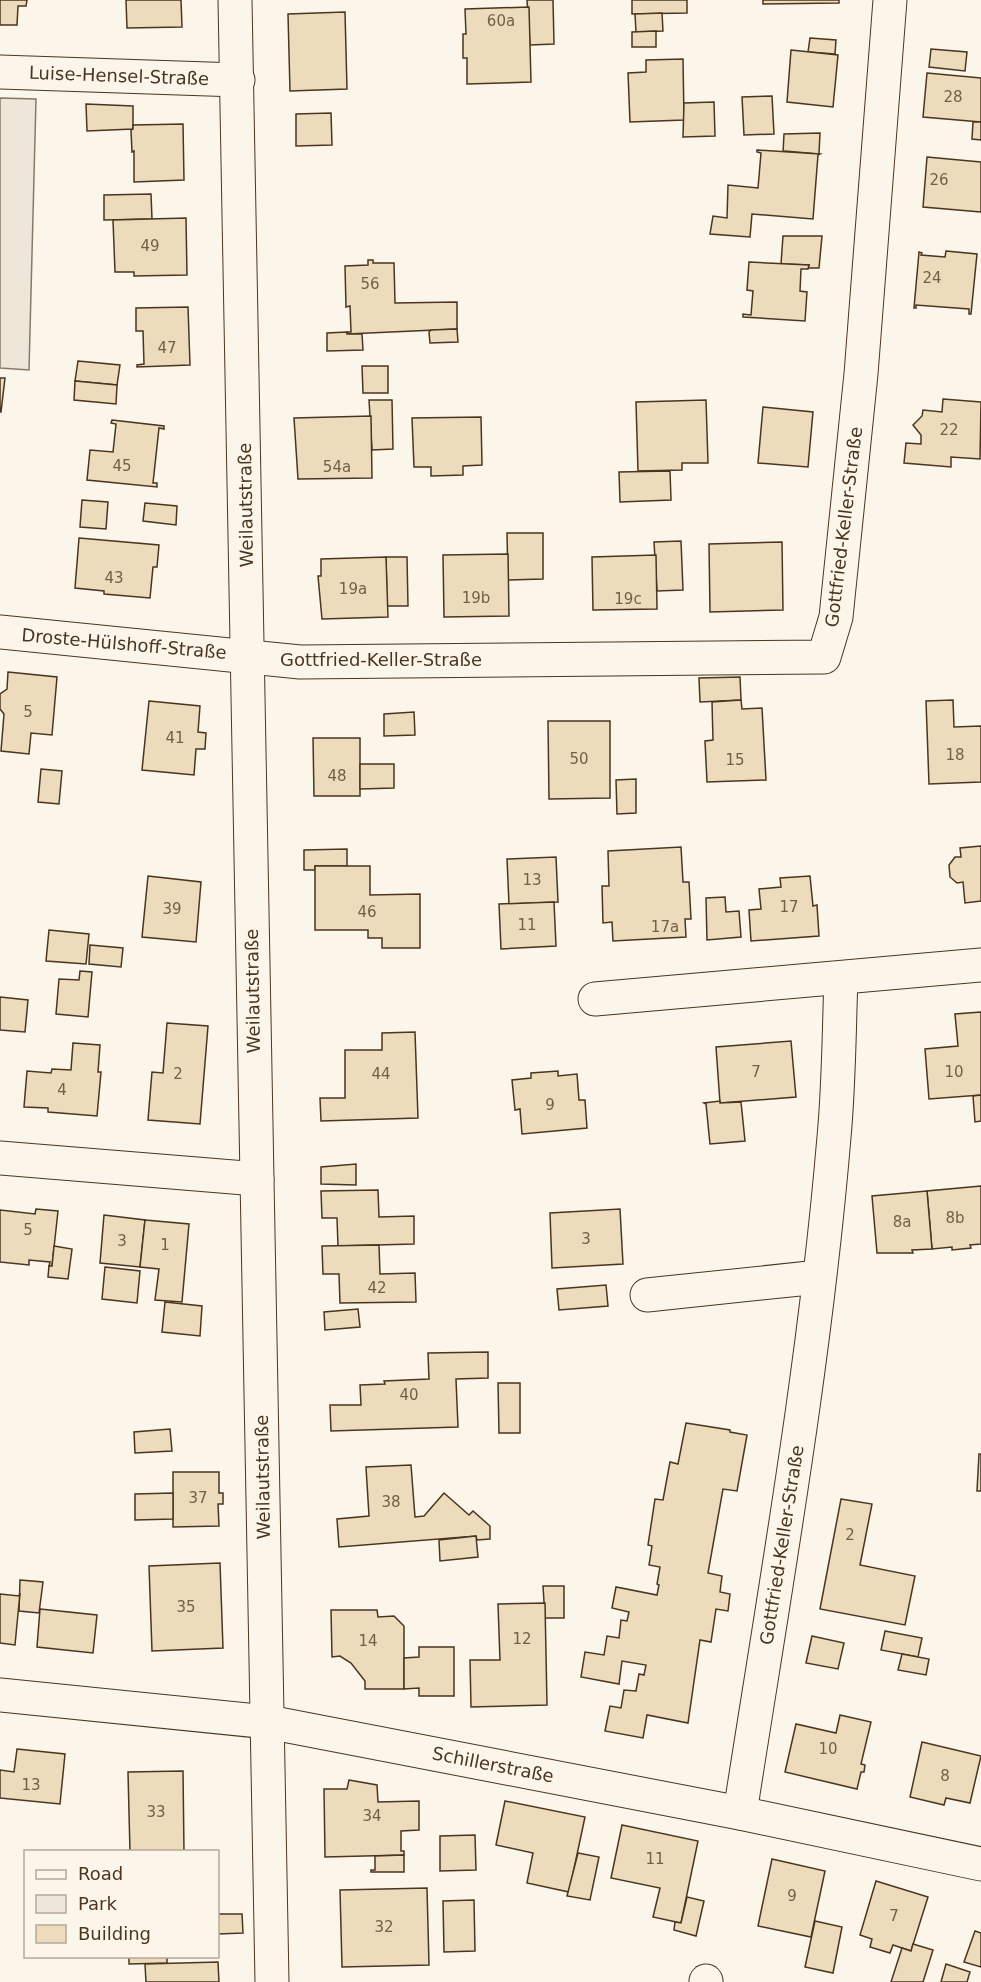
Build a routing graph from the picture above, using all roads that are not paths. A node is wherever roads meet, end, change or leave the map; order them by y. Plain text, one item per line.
1 (235, 0) edge
2 (891, 0) edge
3 (0, 72) edge
4 (238, 80) junction
5 (0, 633) edge
6 (248, 656) junction
7 (981, 965) edge
8 (841, 978) junction
9 (595, 999) dead end
10 (0, 1158) edge
11 (256, 1179) junction
12 (819, 1277) junction
13 (647, 1295) dead end
14 (0, 1695) edge
15 (268, 1722) junction
16 (740, 1813) junction
17 (981, 1864) edge
18 (272, 1982) edge

1 - 4 street, Weilautstraße
2 - 6 street, Gottfried-Keller-Straße
3 - 4 street, Luise-Hensel-Straße
4 - 6 street, Weilautstraße
5 - 6 street, Droste-Hülshoff-Straße
6 - 11 street, Weilautstraße
7 - 8 street
8 - 9 street
8 - 12 street, Gottfried-Keller-Straße
10 - 11 street
11 - 15 street, Weilautstraße
12 - 13 street
12 - 16 street, Gottfried-Keller-Straße
14 - 15 street, Schillerstraße
15 - 16 street, Schillerstraße
15 - 18 street, Weilautstraße
16 - 17 street, Schillerstraße

